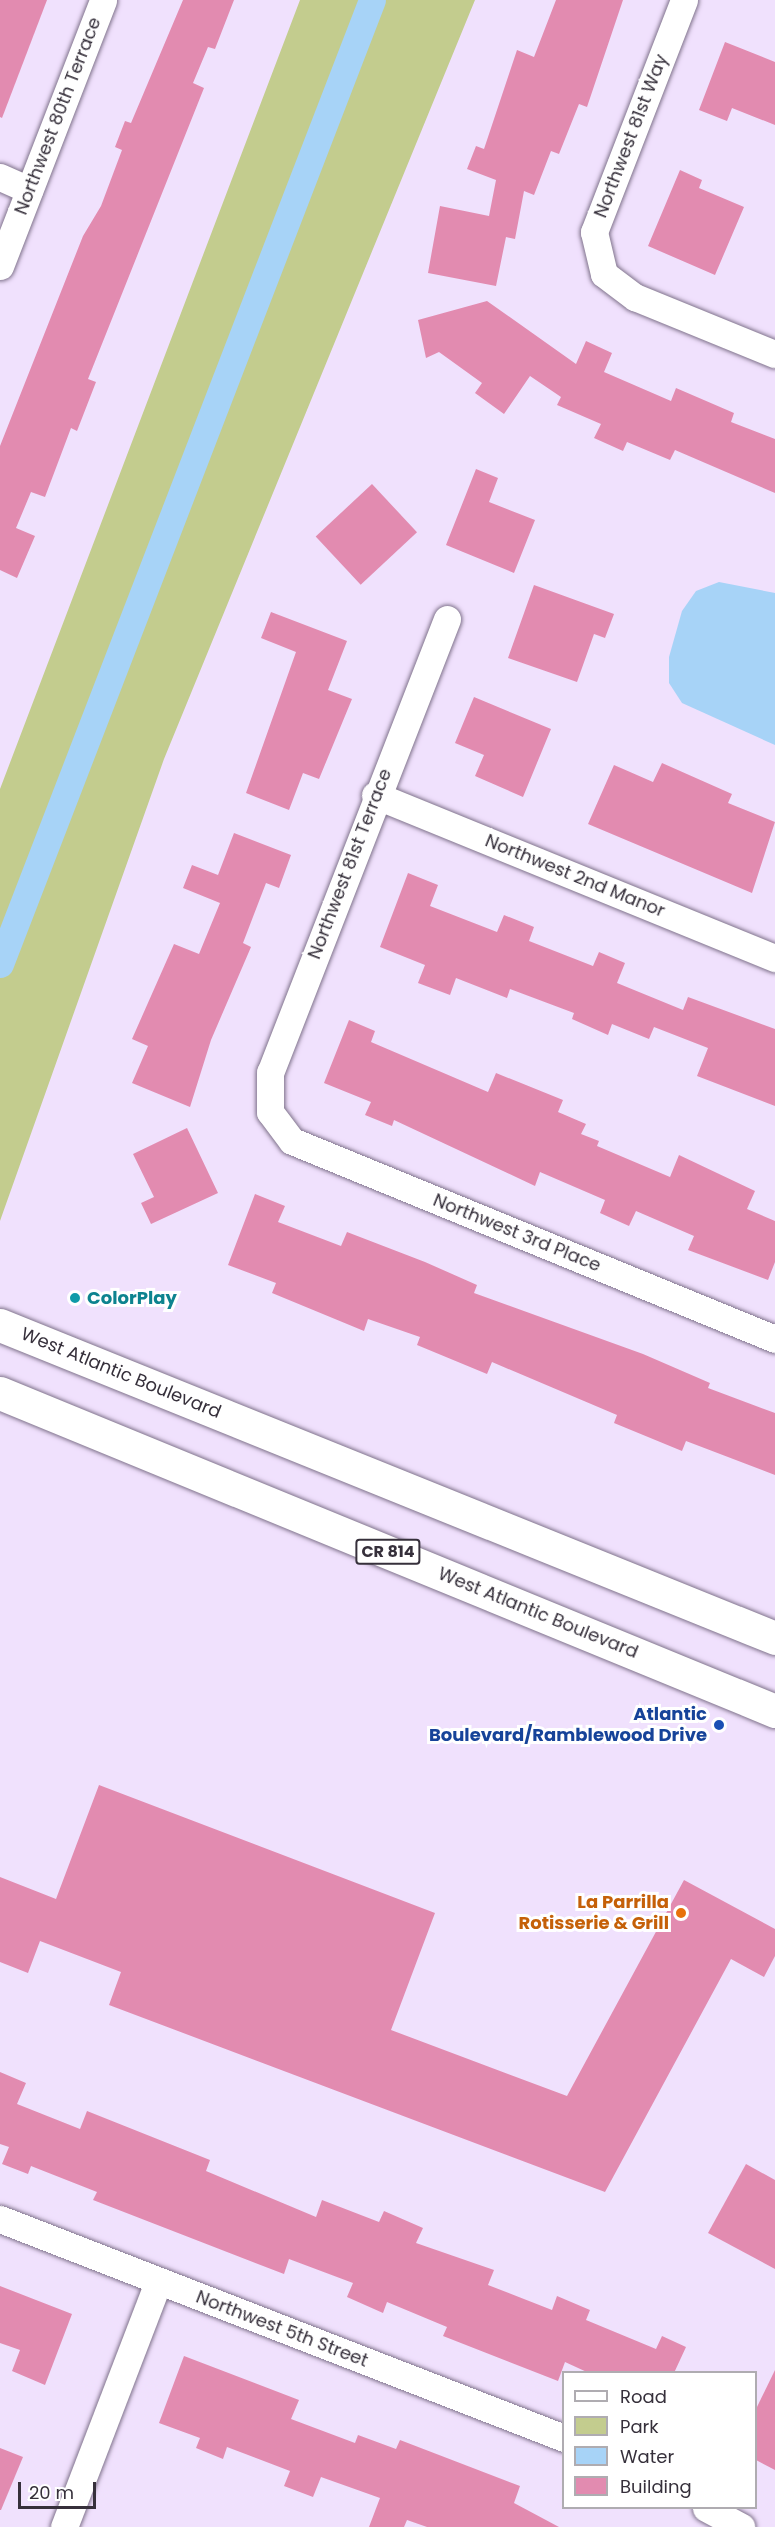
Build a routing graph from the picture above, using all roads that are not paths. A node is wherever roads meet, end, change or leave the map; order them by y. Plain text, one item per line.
1 (103, 0) edge
2 (684, 0) edge
3 (0, 177) edge
4 (29, 190) junction
5 (0, 266) edge
6 (775, 354) edge
7 (447, 619) dead end
8 (375, 795) junction
9 (775, 958) edge
10 (270, 1112) joint
11 (0, 1325) edge
12 (775, 1339) edge
13 (0, 1393) edge
14 (775, 1638) edge
15 (775, 1711) edge
16 (0, 2219) edge
17 (158, 2282) junction
18 (562, 2437) edge
19 (708, 2509) edge
20 (64, 2527) edge
21 (741, 2527) edge

1 - 4 street, Northwest 80th Terrace
2 - 6 street, Northwest 81st Way
3 - 4 street
4 - 5 street, Northwest 80th Terrace
7 - 8 street, Northwest 81st Terrace
8 - 9 street, Northwest 2nd Manor
8 - 10 street, Northwest 81st Terrace
10 - 12 street, Northwest 3rd Place
11 - 14 main road, West Atlantic Boulevard
13 - 15 main road, West Atlantic Boulevard / CR 814
16 - 17 street, Northwest 5th Street
17 - 18 street, Northwest 5th Street
17 - 20 street
19 - 21 street

